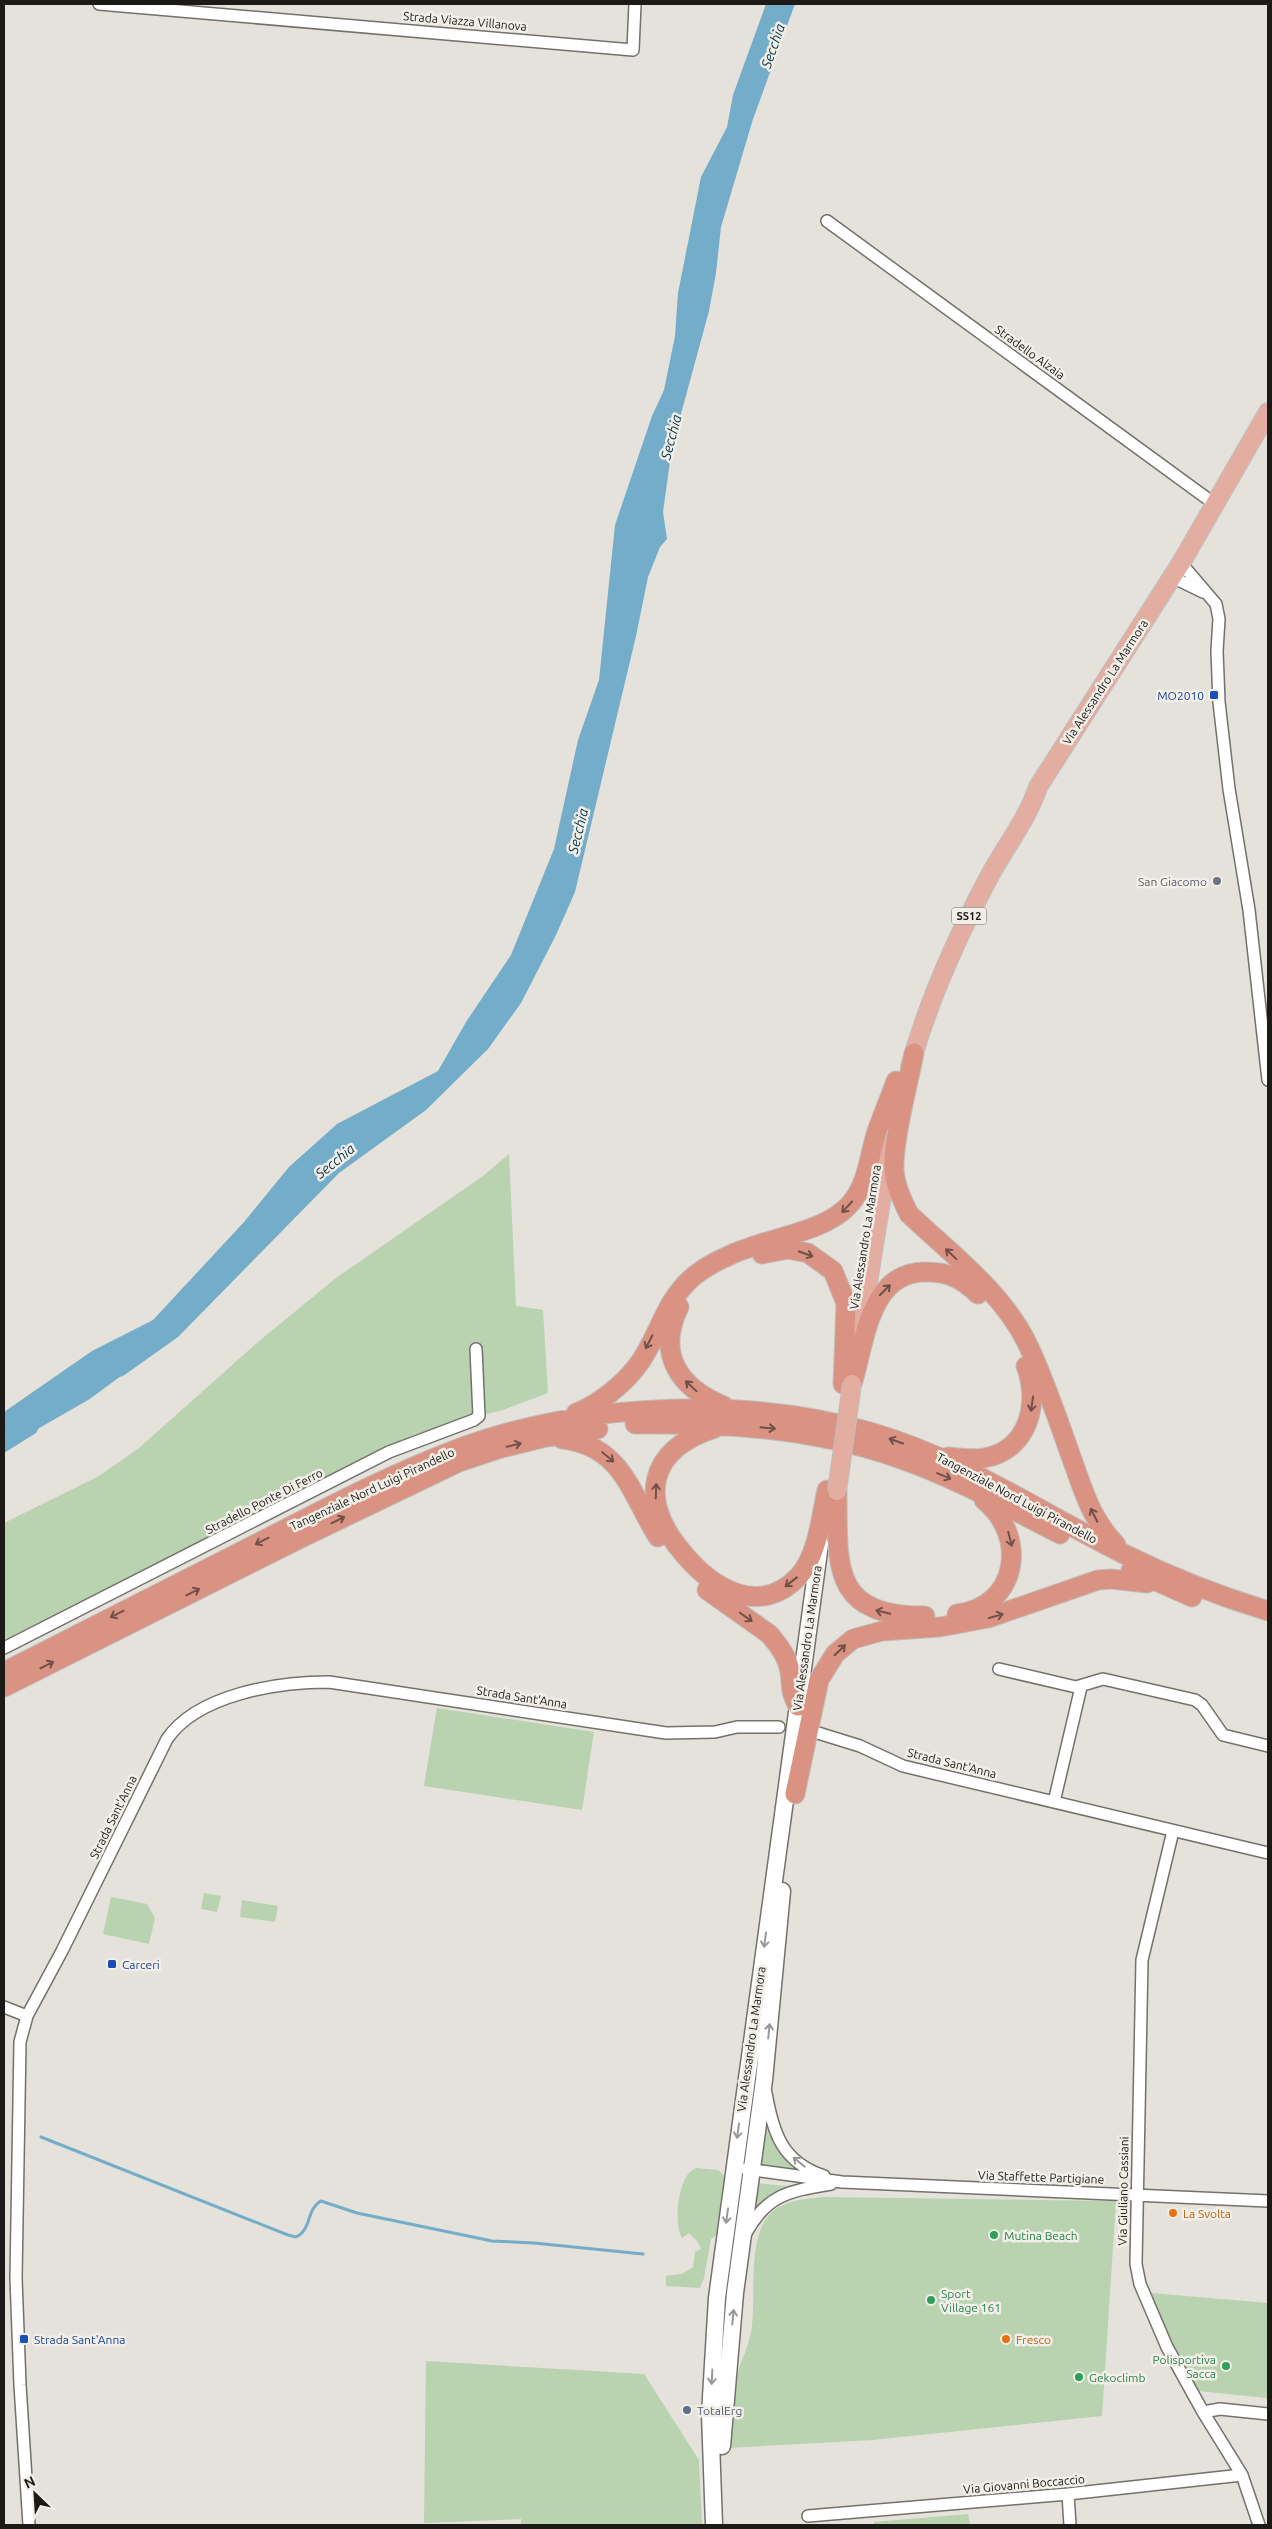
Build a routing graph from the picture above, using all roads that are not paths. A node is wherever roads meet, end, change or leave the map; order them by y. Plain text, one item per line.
1 (99, 4) edge
2 (635, 4) edge
3 (827, 221) dead end
4 (1268, 412) edge
5 (1216, 505) junction
6 (1176, 570) junction
7 (1207, 594) junction
8 (1038, 787) junction
9 (914, 1053) junction
10 (1268, 1080) edge
11 (896, 1081) junction
12 (476, 1349) dead end
13 (848, 1384) junction
14 (729, 1417) junction
15 (543, 1431) junction
16 (942, 1457) junction
17 (970, 1488) junction
18 (832, 1490) junction
19 (1123, 1554) junction
20 (1160, 1585) junction
21 (1268, 1611) edge
22 (1268, 1623) edge
23 (4, 1648) edge
24 (999, 1669) dead end
25 (4, 1672) edge
26 (4, 1687) edge
27 (1081, 1687) junction
28 (798, 1706) junction
29 (779, 1727) dead end
30 (818, 1733) dead end
31 (1268, 1746) edge
32 (795, 1794) junction
33 (1054, 1802) junction
34 (1173, 1831) junction
35 (1268, 1853) edge
36 (4, 2007) edge
37 (27, 2016) junction
38 (764, 2080) junction
39 (733, 2167) junction
40 (751, 2170) junction
41 (842, 2182) junction
42 (1136, 2194) junction
43 (1268, 2200) edge
44 (743, 2238) junction
45 (1203, 2412) junction
46 (1268, 2414) edge
47 (1242, 2474) junction
48 (1068, 2494) junction
49 (808, 2516) dead end
50 (29, 2525) edge
51 (714, 2525) edge
52 (724, 2525) edge
53 (1070, 2525) edge
54 (1259, 2525) edge

1 - 2 street, Strada Viazza Villanova
3 - 5 street, Stradello Alzaia
4 - 5 main road, Via Alessandro La Marmora
5 - 6 main road, Via Alessandro La Marmora
6 - 7 street
6 - 7 street
6 - 8 main road, Via Alessandro La Marmora / SS12
7 - 10 street
8 - 9 main road, Via Alessandro La Marmora / SS12
8 - 11 main road, Via Alessandro La Marmora
9 - 13 main road, Via Alessandro La Marmora
19 -> 9 highway
11 - 13 main road, Via Alessandro La Marmora
11 -> 15 highway
12 - 23 street, Stradello Ponte Di Ferro
14 -> 13 highway
13 -> 16 highway
13 - 18 main road, Via Alessandro La Marmora, bridge
14 - 15 highway, Tangenziale Nord Luigi Pirandello
16 -> 14 highway, Tangenziale Nord Luigi Pirandello
14 -> 17 highway, Tangenziale Nord Luigi Pirandello
18 -> 14 highway
15 -> 25 highway, Tangenziale Nord Luigi Pirandello
26 -> 15 highway, Tangenziale Nord Luigi Pirandello
15 -> 28 highway
16 - 19 highway, Tangenziale Nord Luigi Pirandello
17 -> 18 highway
17 - 20 highway, Tangenziale Nord Luigi Pirandello
18 - 28 main road, Via Alessandro La Marmora
18 - 32 main road, Via Alessandro La Marmora
19 - 21 highway, Tangenziale Nord Luigi Pirandello
20 - 22 highway, Tangenziale Nord Luigi Pirandello
32 -> 20 highway
24 - 27 street
27 - 31 street
27 - 33 street
28 -> 39 main road, Via Alessandro La Marmora
29 - 37 street, Strada Sant'Anna
30 - 33 street, Strada Sant'Anna
38 -> 32 main road, Via Alessandro La Marmora
33 - 34 street, Strada Sant'Anna
34 - 35 street, Strada Sant'Anna
34 - 42 street, Via Giuliano Cassiani
36 - 37 street
37 - 50 street, Strada Sant'Anna
38 - 40 main road, Via Alessandro La Marmora
41 -> 38 street, Via Staffette Partigiane
39 - 40 street, Via Staffette Partigiane
39 -> 51 main road, Via Alessandro La Marmora
40 - 41 street, Via Staffette Partigiane
40 - 44 main road, Via Alessandro La Marmora
41 - 42 street, Via Staffette Partigiane
41 - 44 street
42 - 43 street, Via Staffette Partigiane
42 - 45 street, Via Giuliano Cassiani
52 -> 44 main road, Via Alessandro La Marmora
45 - 46 street
45 - 47 street, Via Giuliano Cassiani
47 - 48 street, Via Giovanni Boccaccio
47 - 54 street, Via Giuliano Cassiani
48 - 49 street, Via Giovanni Boccaccio
48 - 53 street

